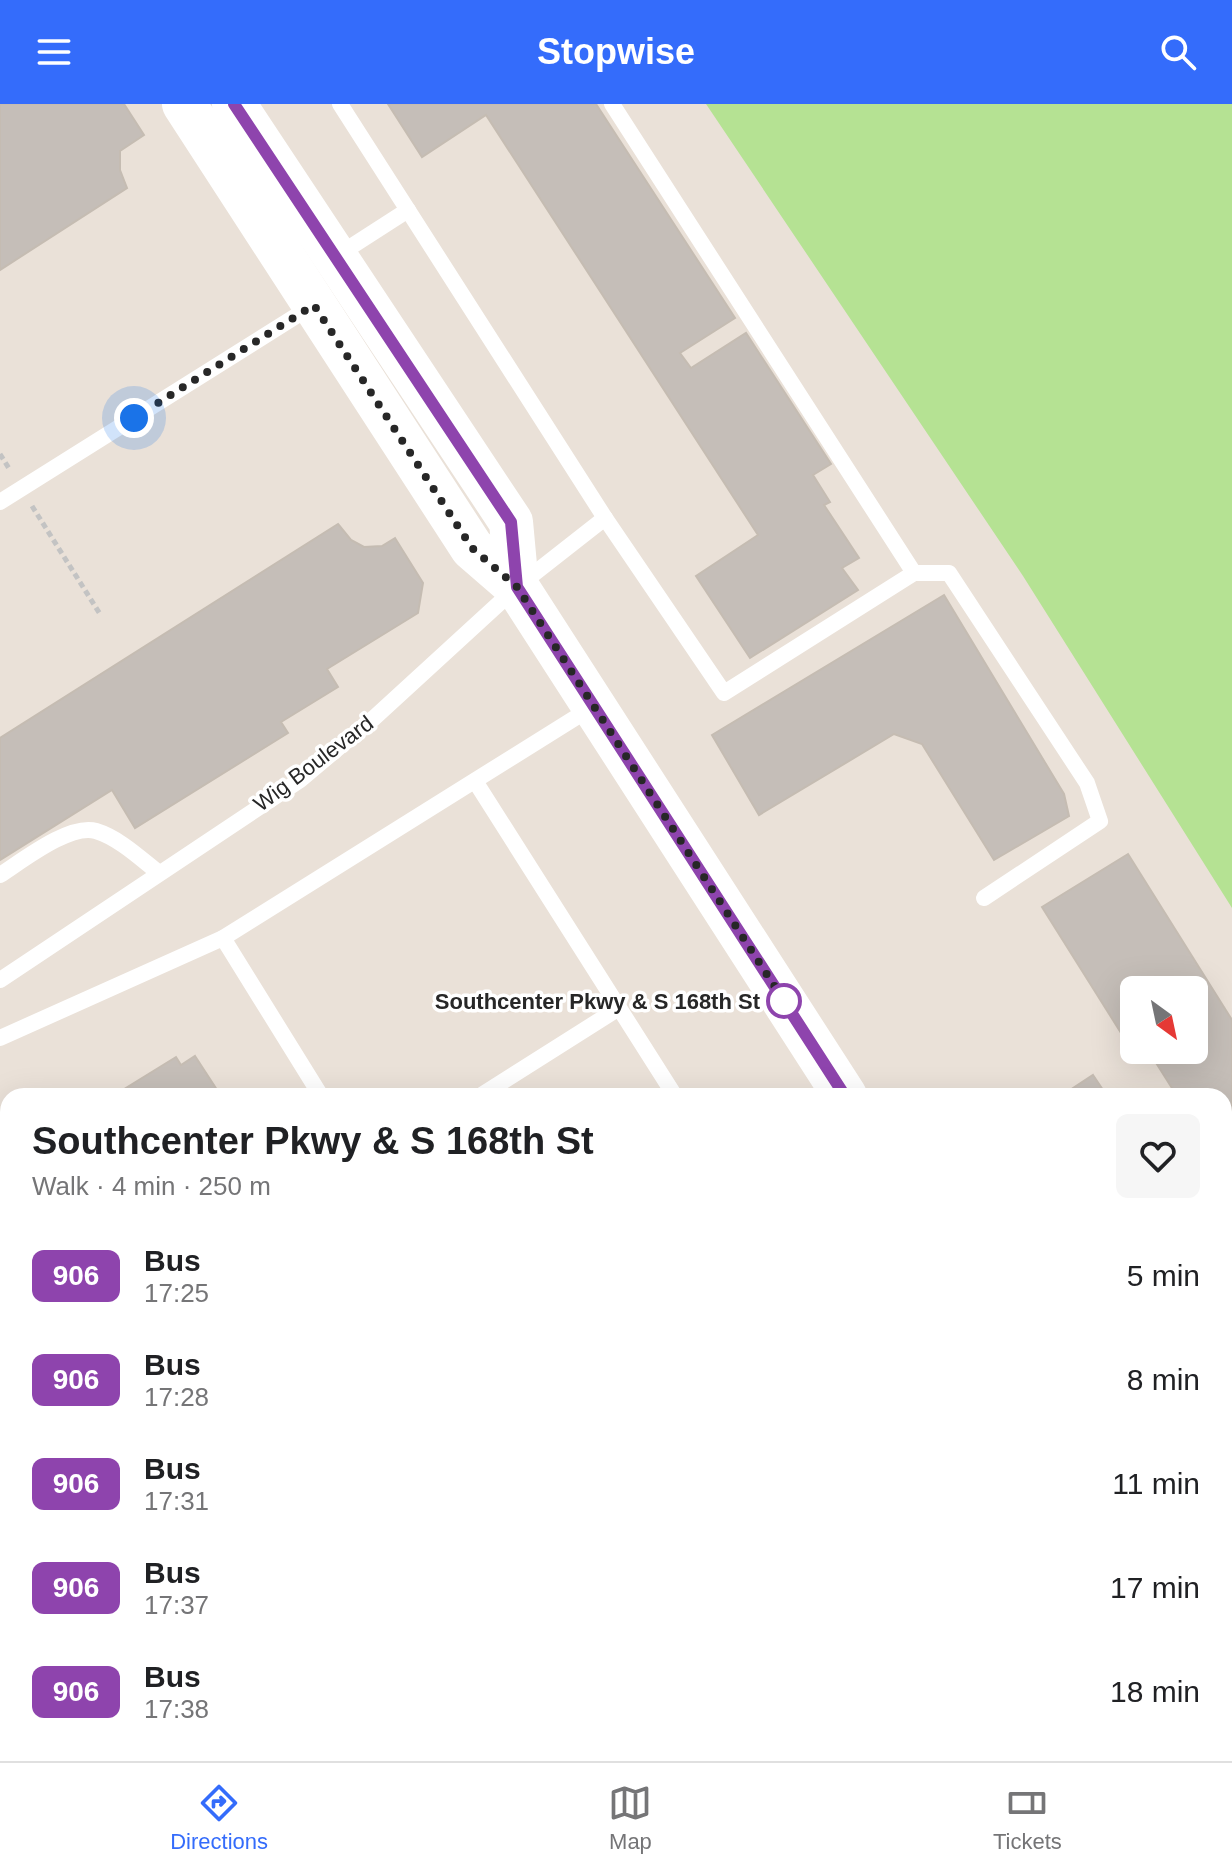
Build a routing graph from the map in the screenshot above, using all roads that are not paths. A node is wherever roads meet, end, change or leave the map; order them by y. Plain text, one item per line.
1 (184, 104) edge
2 (234, 104) edge
3 (340, 104) edge
4 (612, 104) edge
5 (408, 210) junction
6 (335, 257) junction
7 (314, 305) junction
8 (0, 502) edge
9 (605, 518) junction
10 (914, 573) junction
11 (517, 587) junction
12 (594, 706) junction
13 (475, 781) junction
14 (159, 873) junction
15 (0, 875) edge
16 (984, 898) dead end
17 (223, 938) junction
18 (0, 980) edge
19 (619, 1008) junction
20 (0, 1038) edge
21 (316, 1088) edge
22 (493, 1088) edge
23 (670, 1088) edge
24 (840, 1088) edge

1 - 7 main road
2 - 6 main road
3 - 5 lane
4 - 10 lane
5 - 6 lane
5 - 9 lane
6 - 11 main road
7 - 8 lane
7 - 11 main road
9 - 10 lane
9 - 11 lane, Wig Boulevard
10 - 16 lane
11 - 12 main road
11 - 14 lane, Wig Boulevard
12 - 13 lane
12 - 24 main road
13 - 17 lane
13 - 19 lane
14 - 15 lane
14 - 18 lane, Wig Boulevard
17 - 20 lane
17 - 21 lane
19 - 22 lane
19 - 23 lane

